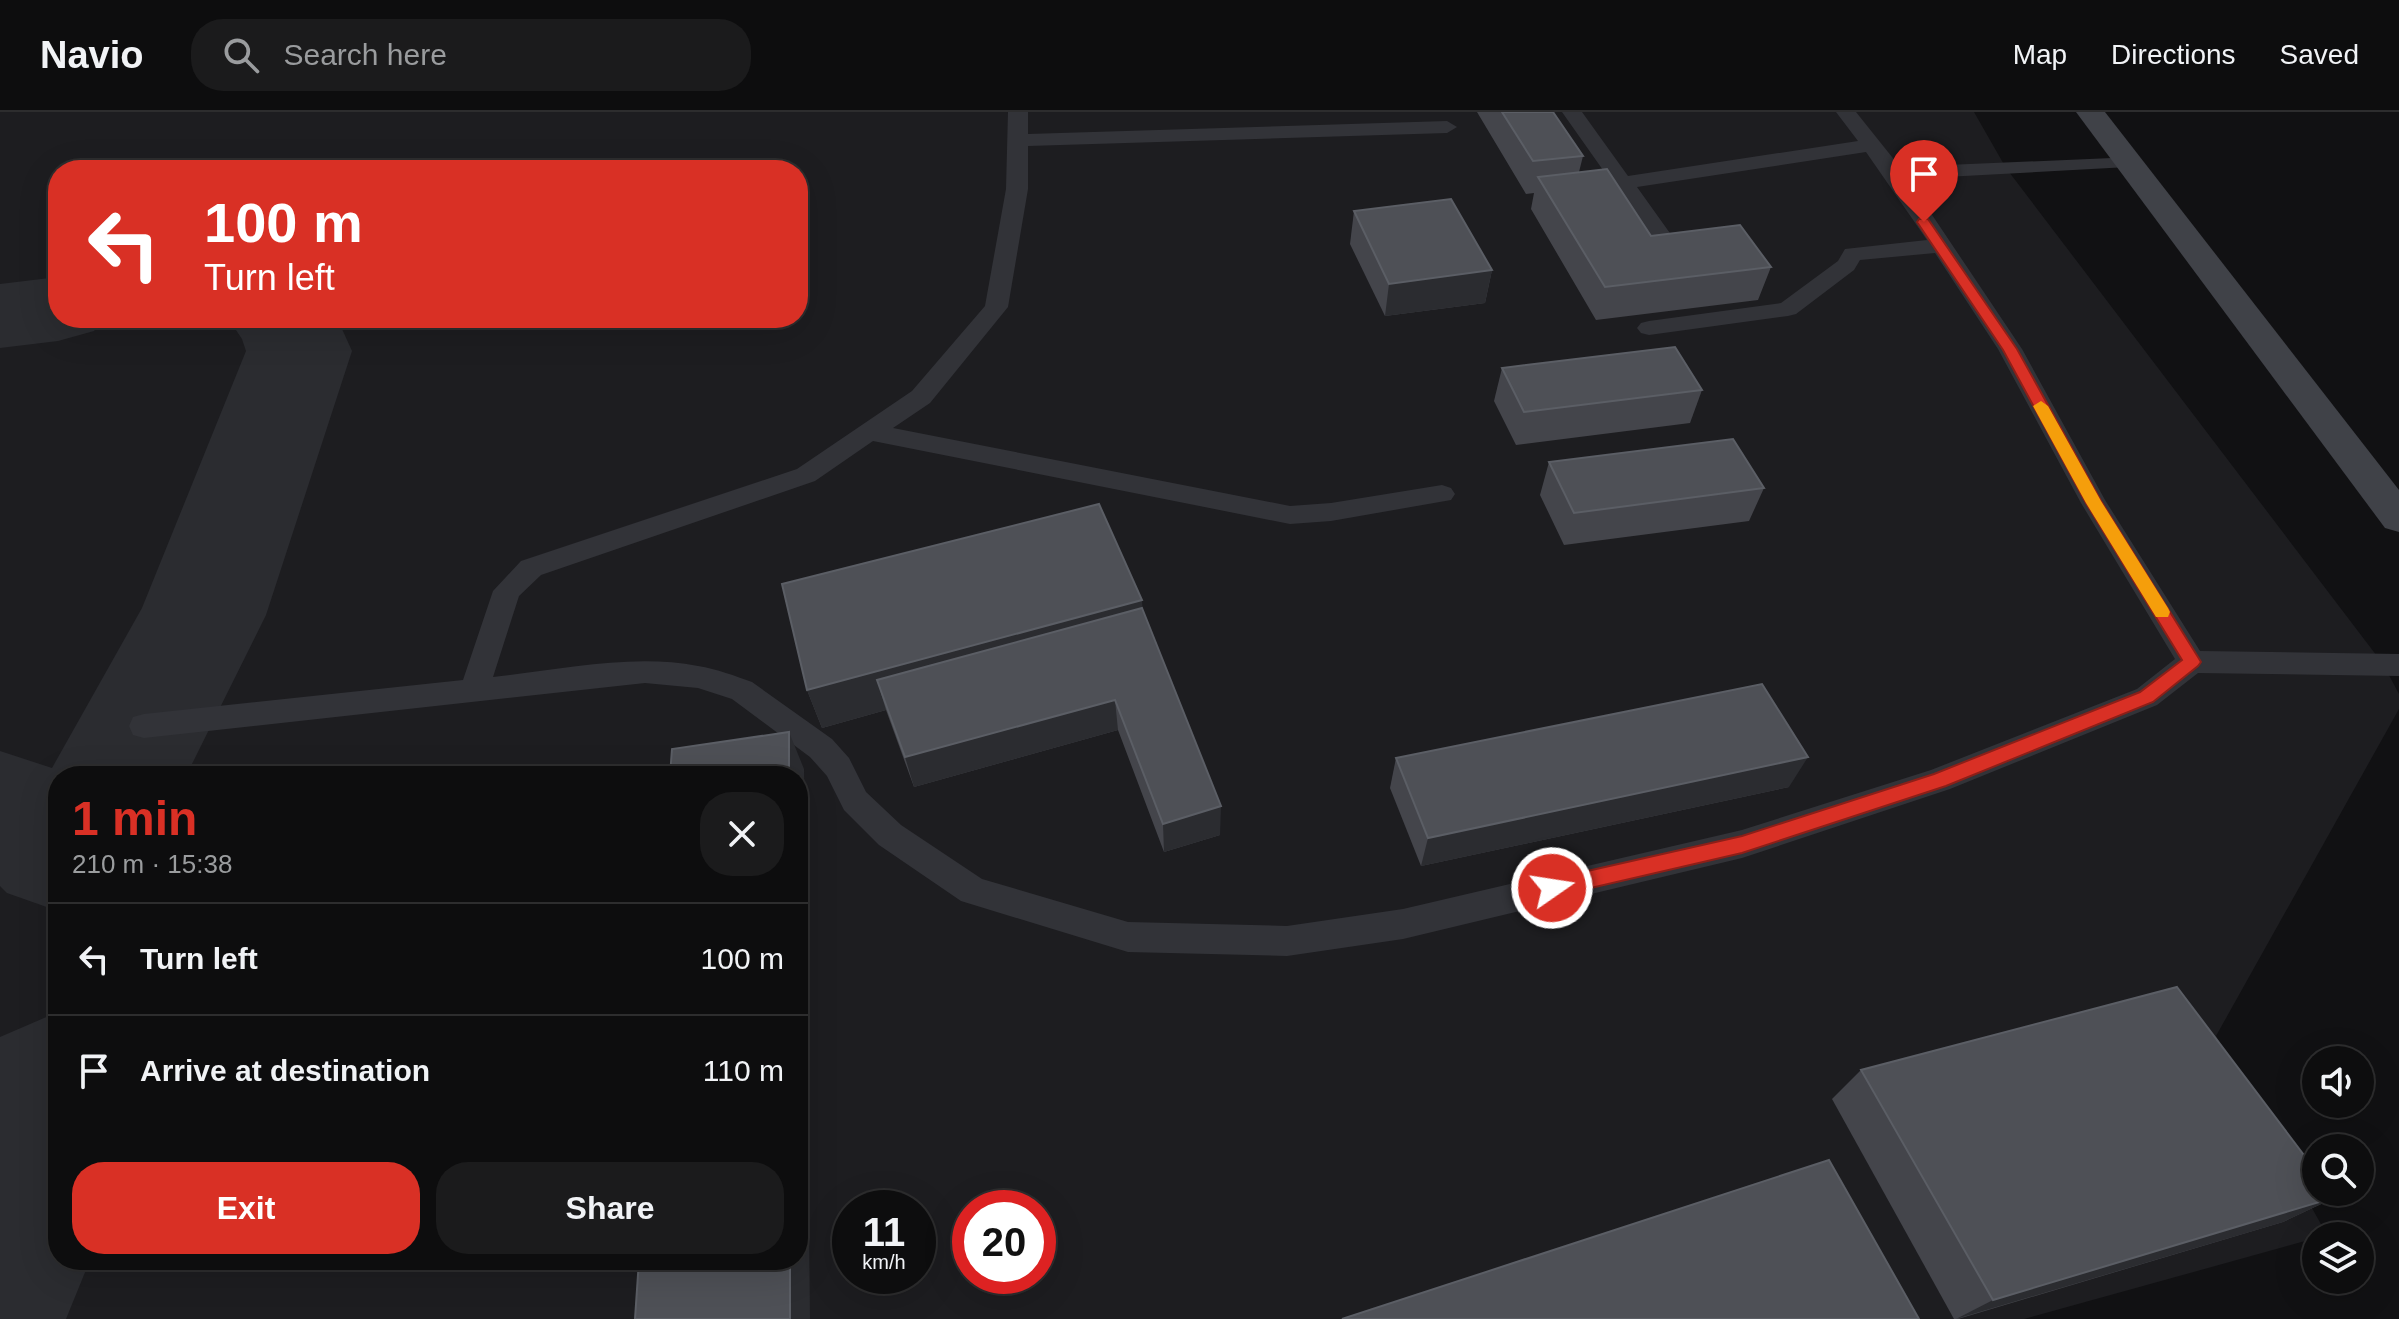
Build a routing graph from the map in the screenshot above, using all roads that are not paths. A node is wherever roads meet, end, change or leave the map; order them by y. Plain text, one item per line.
1 (1018, 112) edge
2 (1572, 112) edge
3 (1846, 112) edge
4 (2090, 112) edge
5 (1447, 127) dead end
6 (1018, 140) junction
7 (1872, 145) junction
8 (2128, 161) junction
9 (1894, 174) junction
10 (1623, 183) junction
11 (1666, 243) edge
12 (1939, 246) junction
13 (1649, 328) dead end
14 (869, 432) junction
15 (1442, 494) dead end
16 (2399, 518) edge
17 (2192, 662) junction
18 (2399, 665) edge
19 (474, 690) junction
20 (144, 726) dead end

1 - 6 lane
2 - 10 lane
3 - 7 lane
4 - 8 main road
5 - 6 lane
6 - 14 lane
7 - 9 lane
7 - 10 lane
8 - 9 lane
8 - 16 main road
9 - 12 lane
10 - 11 lane
12 - 13 lane
12 - 17 lane
14 - 15 lane
14 - 19 lane
17 - 18 lane
17 - 19 lane
19 - 20 lane

